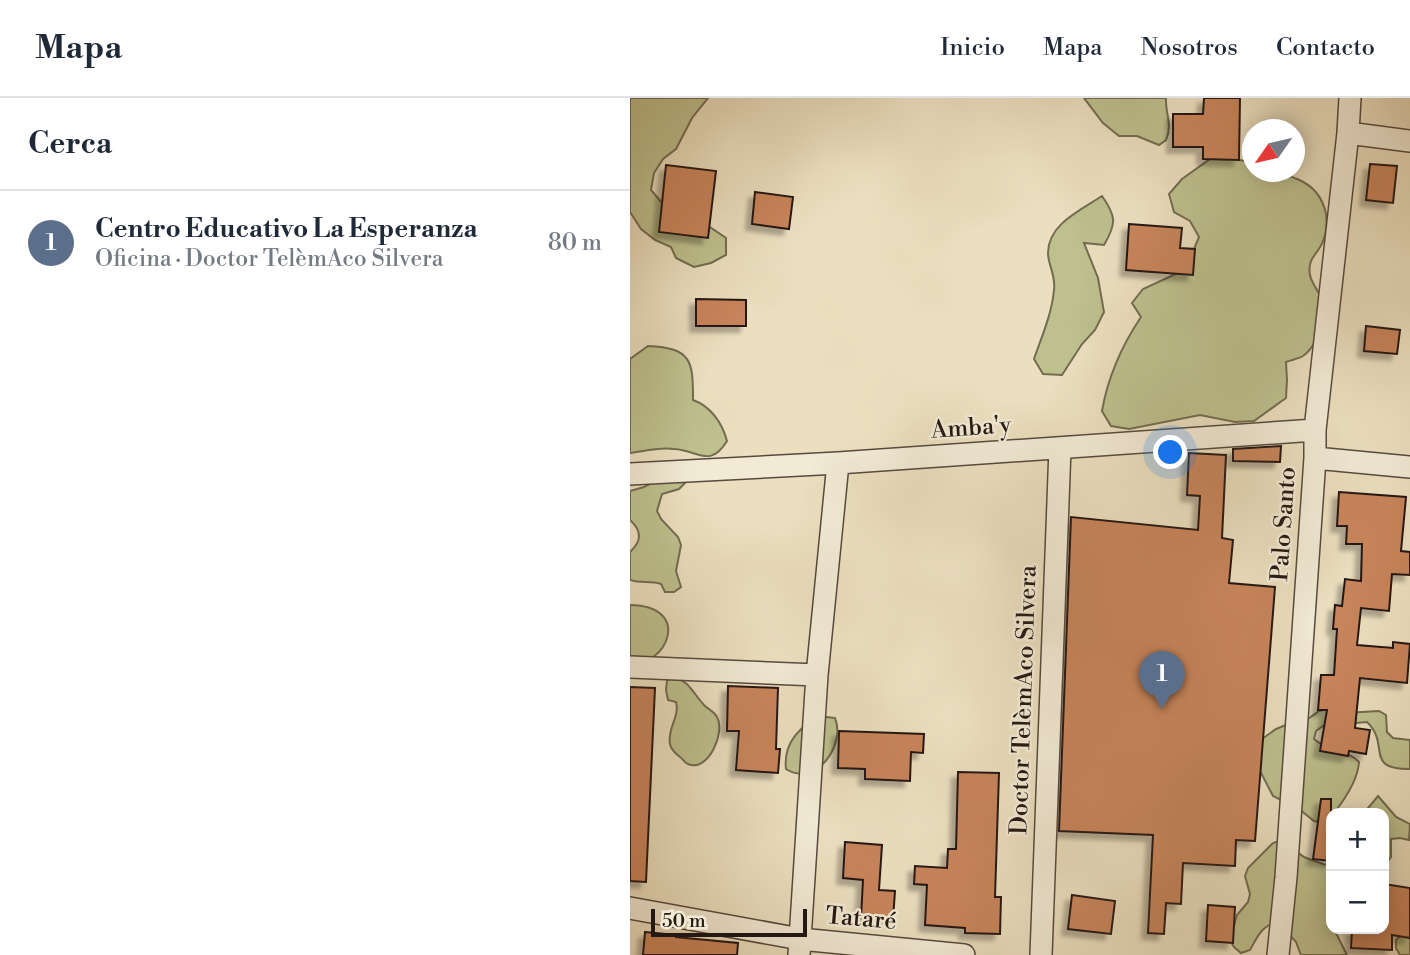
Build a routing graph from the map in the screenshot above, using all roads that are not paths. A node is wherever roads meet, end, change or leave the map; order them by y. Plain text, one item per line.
1 (1350, 98) edge
2 (1349, 132) junction
3 (1410, 141) edge
4 (1315, 429) junction
5 (1060, 448) junction
6 (1315, 458) junction
7 (838, 463) junction
8 (1410, 467) edge
9 (630, 474) edge
10 (630, 667) edge
11 (817, 675) junction
12 (630, 908) edge
13 (800, 947) edge
14 (964, 955) edge
15 (1041, 955) edge
16 (1278, 955) edge

1 - 2 street, Palo Santo
2 - 3 street
2 - 4 street, Palo Santo
4 - 5 street, Amba'y
4 - 6 street, Palo Santo
5 - 7 street, Amba'y
5 - 15 street, Doctor TelèmAco Silvera
6 - 8 street
6 - 16 street, Palo Santo
7 - 9 street, Amba'y
7 - 11 street
10 - 11 street
11 - 13 street
12 - 13 street, Tataré
13 - 14 street, Tataré

